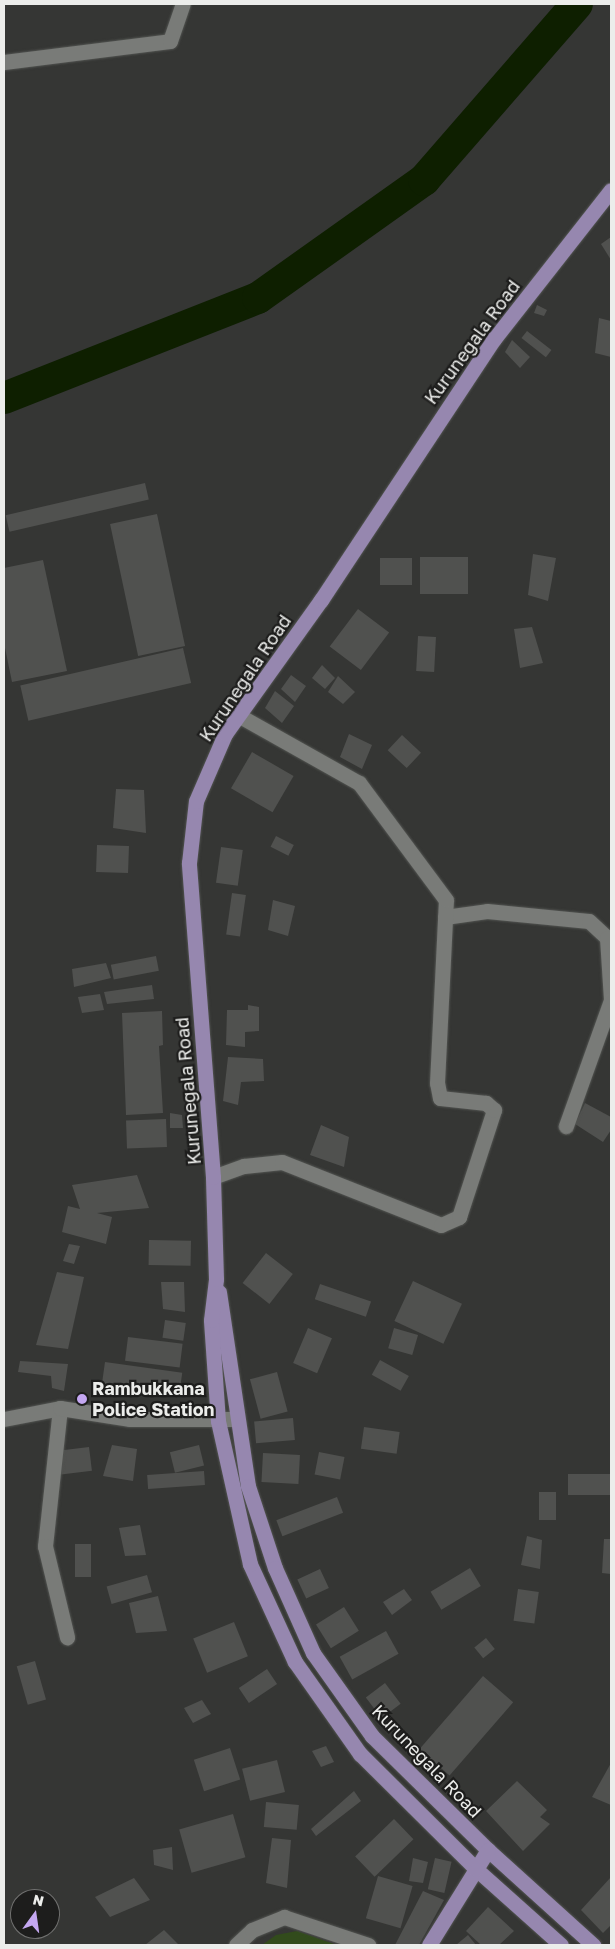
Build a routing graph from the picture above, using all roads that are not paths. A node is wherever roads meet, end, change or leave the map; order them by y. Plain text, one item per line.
1 (183, 4) edge
2 (4, 62) edge
3 (611, 190) edge
4 (238, 715) junction
5 (445, 917) junction
6 (566, 1126) dead end
7 (214, 1177) junction
8 (216, 1279) junction
9 (60, 1408) junction
10 (236, 1418) junction
11 (4, 1419) edge
12 (218, 1421) junction
13 (67, 1637) dead end
14 (488, 1850) junction
15 (476, 1869) junction
16 (236, 1945) edge
17 (368, 1945) edge
18 (429, 1945) edge
19 (561, 1945) edge
20 (592, 1945) edge

1 - 2 street
3 - 4 main road, Kurunegala Road
4 - 5 street
4 - 7 main road, Kurunegala Road
5 - 6 street
5 - 7 street
7 - 8 main road, Kurunegala Road
8 - 10 main road, Kurunegala Road
8 - 12 main road, Kurunegala Road
9 - 11 street
9 - 12 street
9 - 13 street
10 - 12 street
10 - 14 main road, Kurunegala Road
12 - 15 main road, Kurunegala Road
14 - 15 main road
14 - 20 main road, Kurunegala Road
15 - 18 main road
15 - 19 main road, Kurunegala Road
16 - 17 street

